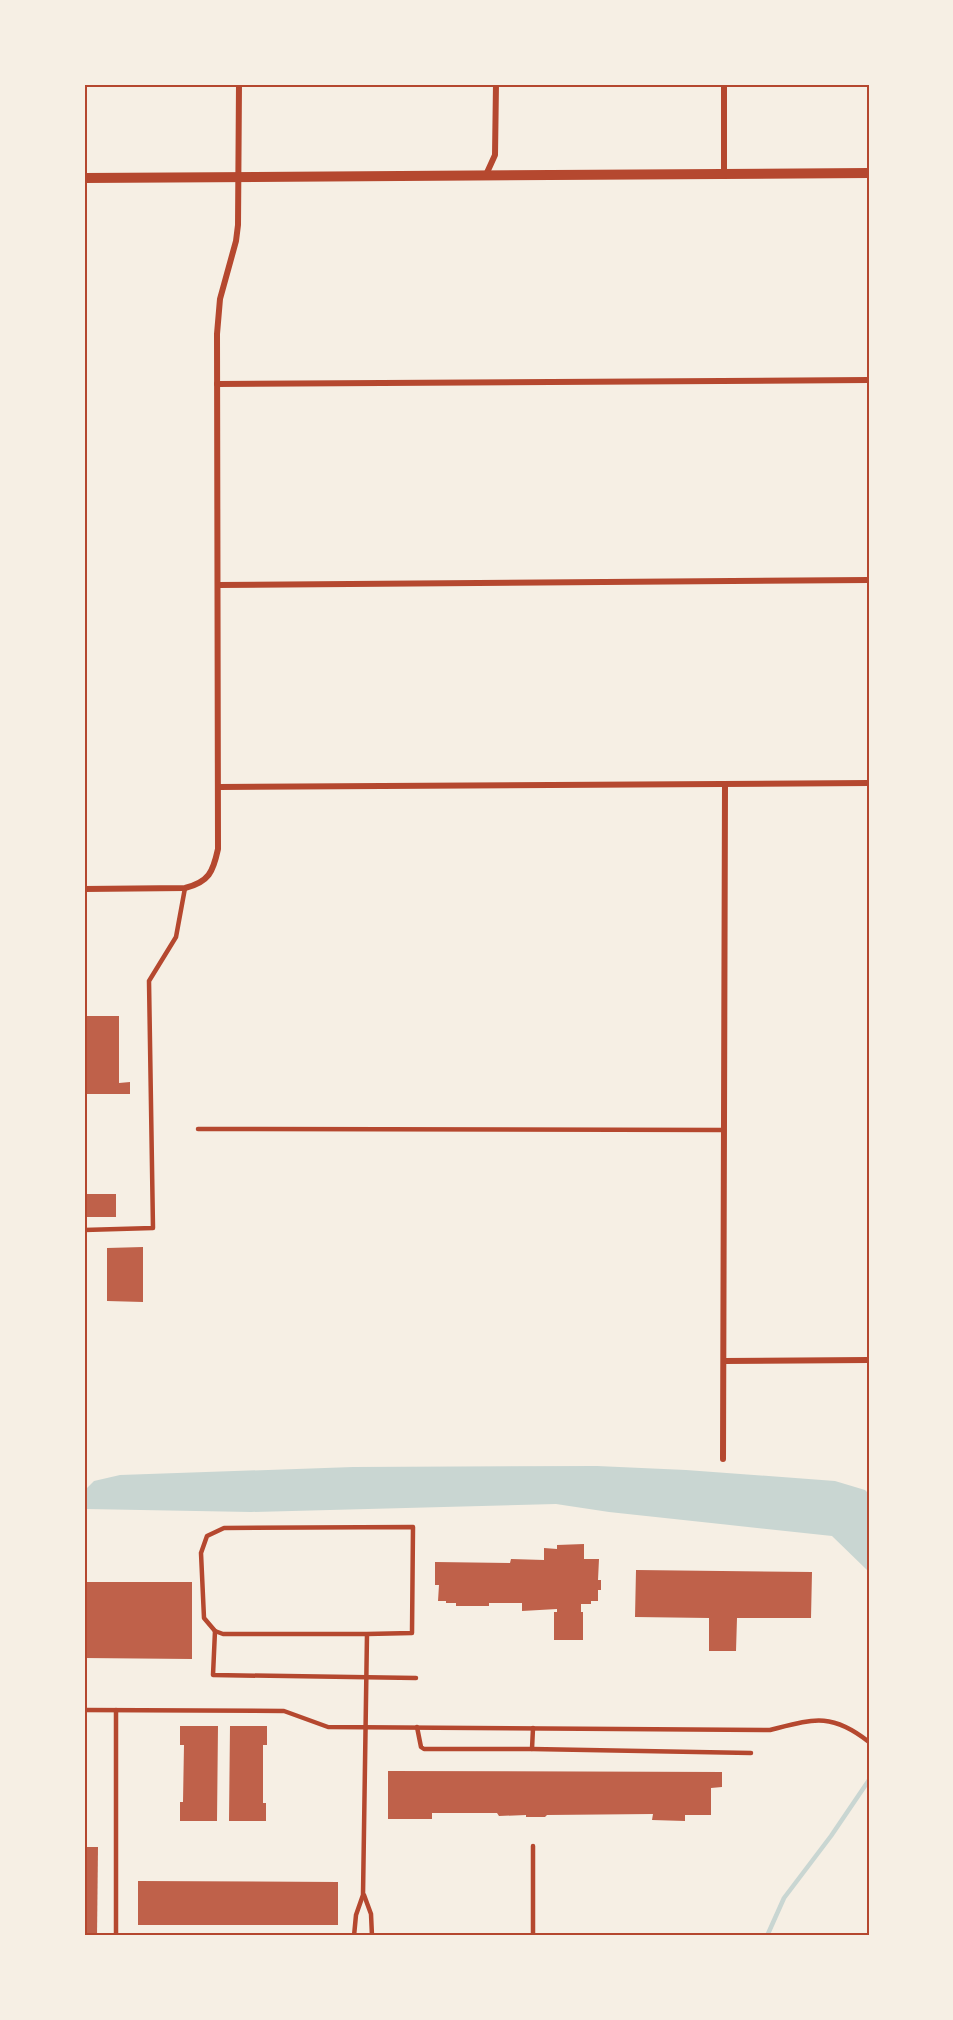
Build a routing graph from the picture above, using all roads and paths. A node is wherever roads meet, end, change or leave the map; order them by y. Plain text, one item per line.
1 (239, 84) edge
2 (496, 84) edge
3 (724, 84) edge
4 (869, 173) edge
5 (724, 175) junction
6 (485, 177) junction
7 (84, 178) edge
8 (239, 178) junction
9 (869, 380) edge
10 (217, 384) junction
11 (869, 580) edge
12 (218, 585) junction
13 (869, 783) edge
14 (725, 785) junction
15 (219, 787) junction
16 (185, 888) junction
17 (84, 889) edge
18 (198, 1130) dead end
19 (724, 1130) junction
20 (84, 1230) edge
21 (724, 1360) junction
22 (869, 1360) edge
23 (723, 1459) dead end
24 (215, 1631) junction
25 (367, 1634) junction
26 (366, 1677) junction
27 (416, 1678) dead end
28 (84, 1710) edge
29 (116, 1710) junction
30 (365, 1727) junction
31 (417, 1727) junction
32 (533, 1728) junction
33 (869, 1742) edge
34 (532, 1749) junction
35 (751, 1753) dead end
36 (532, 1846) dead end
37 (363, 1895) junction
38 (116, 1936) edge
39 (354, 1936) edge
40 (372, 1936) edge
41 (532, 1936) edge

1 - 8 street
2 - 6 street
3 - 5 street
4 - 5 street
5 - 6 street
6 - 8 street
7 - 8 street
8 - 10 street
9 - 10 street
10 - 12 street
11 - 12 street
12 - 15 street
13 - 14 street
14 - 15 street
14 - 19 street
15 - 16 street
16 - 17 street
16 - 20 lane
18 - 19 lane
19 - 21 street
21 - 22 street
21 - 23 street
24 - 25 lane
24 - 25 lane
24 - 26 lane
25 - 26 lane
26 - 27 lane
26 - 30 lane
28 - 29 lane
29 - 30 lane
29 - 38 lane
30 - 31 lane
30 - 37 lane
31 - 32 lane
31 - 34 lane
32 - 33 lane
32 - 34 lane
34 - 35 lane
36 - 41 lane
37 - 39 lane
37 - 40 lane

